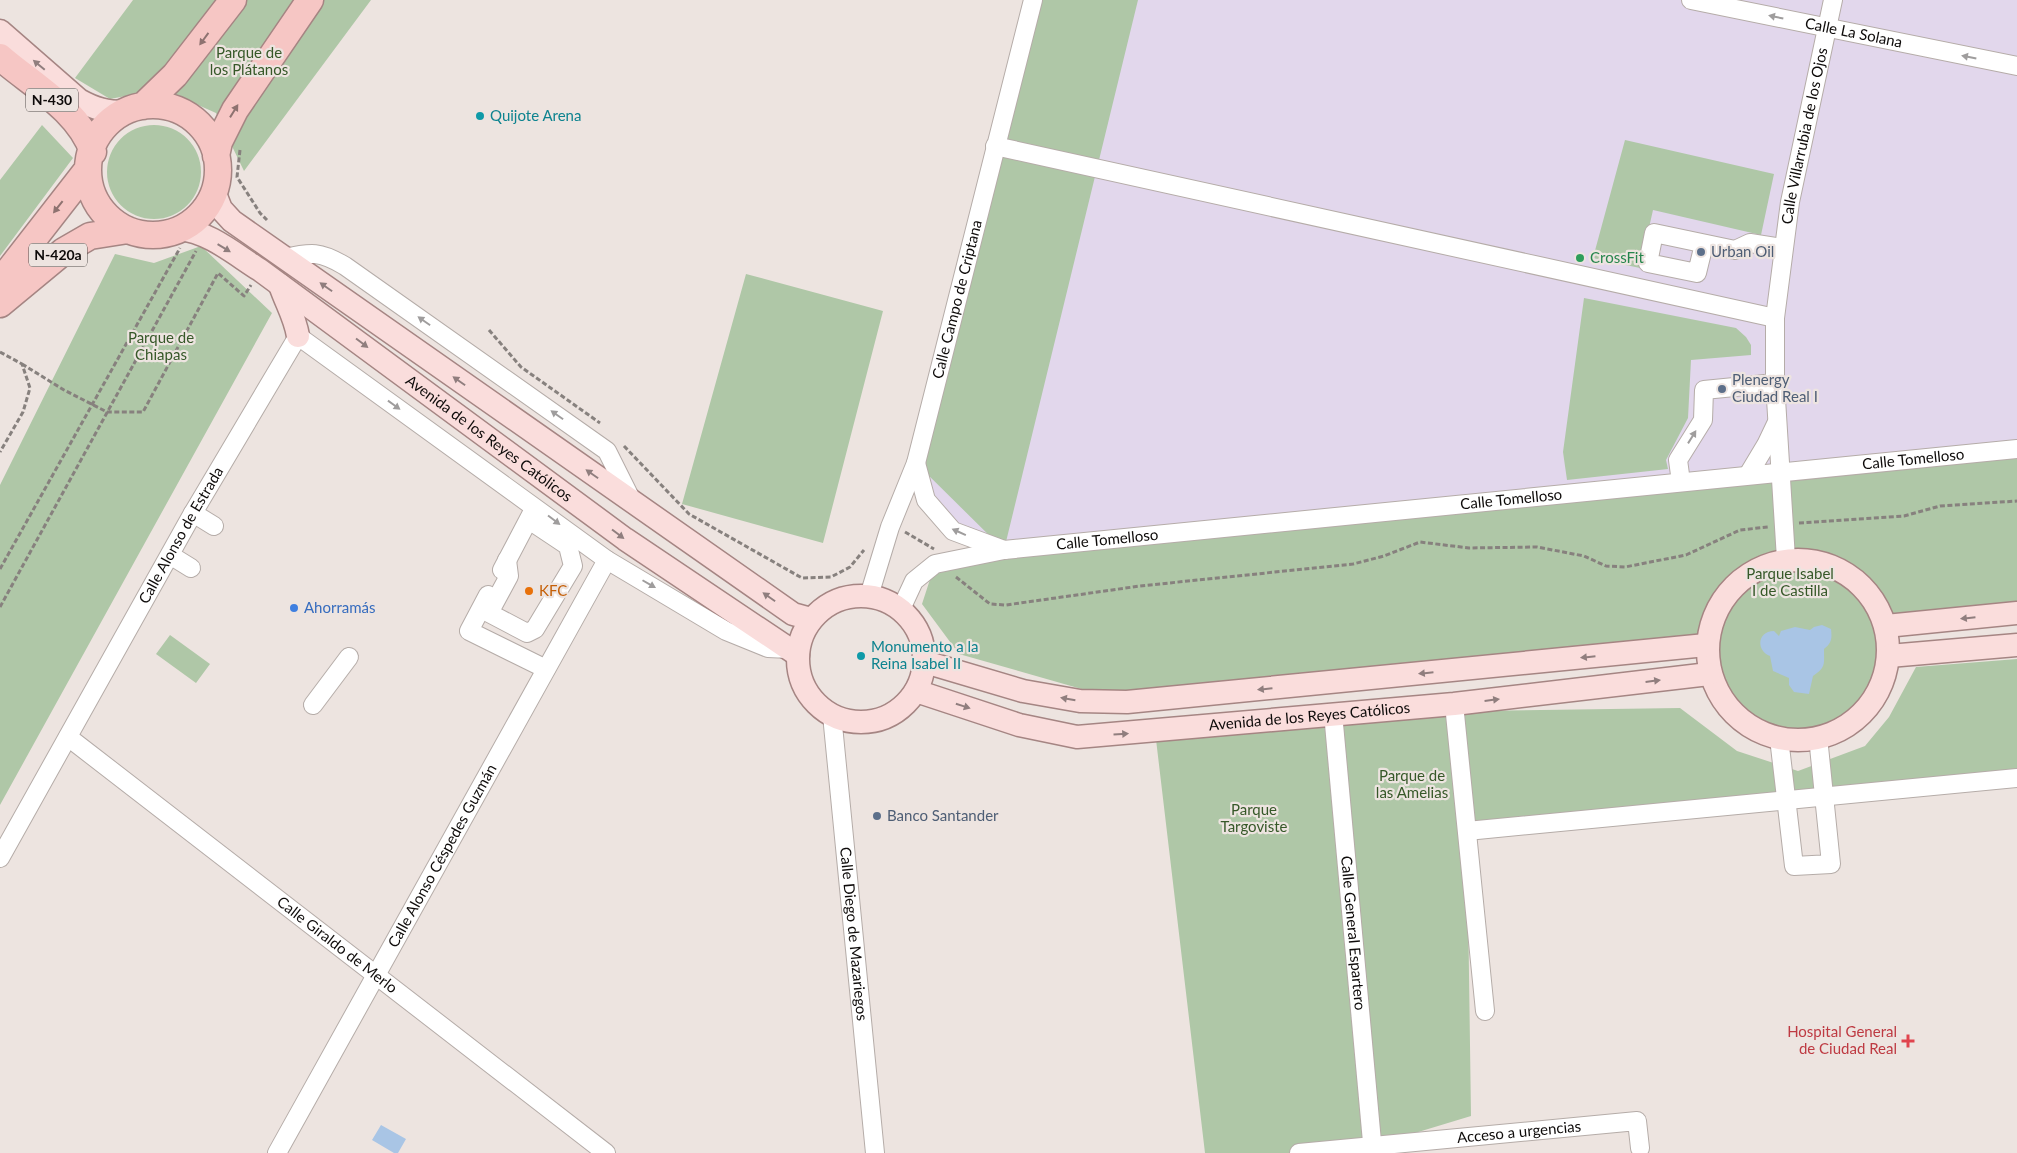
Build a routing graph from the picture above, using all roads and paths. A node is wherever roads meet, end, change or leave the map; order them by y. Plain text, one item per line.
1 (233, 0) edge
2 (310, 0) edge
3 (1033, 0) edge
4 (1692, 0) edge
5 (1833, 0) edge
6 (1827, 28) junction
7 (0, 31) edge
8 (0, 57) edge
9 (2017, 66) edge
10 (134, 109) junction
11 (995, 146) junction
12 (216, 156) junction
13 (90, 160) junction
14 (214, 191) junction
15 (128, 230) junction
16 (191, 232) junction
17 (1704, 244) junction
18 (1783, 248) junction
19 (1685, 270) junction
20 (0, 282) edge
21 (280, 284) junction
22 (1679, 297) junction
23 (0, 304) edge
24 (1775, 318) junction
25 (298, 336) junction
26 (0, 352) edge
27 (22, 364) junction
28 (1775, 383) junction
29 (92, 404) junction
30 (107, 412) junction
31 (1778, 422) junction
32 (2017, 449) edge
33 (0, 452) edge
34 (916, 463) junction
35 (1781, 472) junction
36 (1748, 475) junction
37 (1681, 482) junction
38 (193, 513) junction
39 (532, 513) junction
40 (214, 526) dead end
41 (1004, 550) junction
42 (170, 555) junction
43 (507, 560) junction
44 (607, 560) junction
45 (1786, 560) junction
46 (191, 568) dead end
47 (0, 569) edge
48 (868, 596) junction
49 (0, 607) edge
50 (901, 609) junction
51 (2017, 613) edge
52 (811, 619) junction
53 (1886, 626) junction
54 (1706, 645) junction
55 (2017, 645) edge
56 (794, 652) junction
57 (1889, 656) junction
58 (350, 657) dead end
59 (925, 662) junction
60 (546, 669) junction
61 (1709, 674) junction
62 (916, 691) junction
63 (1454, 704) junction
64 (312, 706) dead end
65 (1333, 714) junction
66 (832, 715) junction
67 (68, 737) junction
68 (1818, 737) junction
69 (1779, 738) junction
70 (2017, 778) edge
71 (1824, 796) junction
72 (1786, 800) junction
73 (1467, 830) junction
74 (0, 858) edge
75 (377, 977) junction
76 (1485, 1011) dead end
77 (1640, 1148) dead end
78 (1372, 1150) edge
79 (278, 1153) edge
80 (606, 1153) edge
81 (875, 1153) edge
82 (1299, 1153) edge

1 -> 10 highway
12 -> 2 highway, N-420a
3 - 11 street, Calle Campo de Criptana
6 -> 4 street, Calle La Solana
5 - 6 street, Calle Villarrubia de los Ojos
9 -> 6 street, Calle La Solana
6 - 18 street, Calle Villarrubia de los Ojos
10 -> 7 main road
8 - 13 highway, N-430
10 - 12 highway, N-420a
10 - 13 highway
11 - 22 street
11 - 34 street, Calle Campo de Criptana
12 - 14 highway, N-420a
13 - 15 highway, N-430
13 -> 20 highway, N-420a
14 - 16 highway, N-420a
52 -> 14 main road, Avenida de los Reyes Católicos
15 - 16 highway, N-420a
15 - 23 highway, N-420a
16 -> 21 main road, Avenida de los Reyes Católicos
16 - 29 path
16 - 30 path
17 - 18 street
17 - 19 street
17 - 19 street
18 - 24 street, Calle Villarrubia de los Ojos
19 - 22 street
21 - 25 main road
21 -> 56 main road, Avenida de los Reyes Católicos
22 - 24 street
24 - 28 street, Calle Villarrubia de los Ojos
25 - 38 street, Calle Alonso de Estrada
25 -> 39 street
26 - 27 path
27 - 29 path
27 - 33 path
28 - 31 street, Calle Villarrubia de los Ojos
37 -> 28 street
29 - 30 path
29 - 47 path
30 - 49 path
31 - 35 street, Calle Villarrubia de los Ojos
31 - 36 street
32 - 35 street, Calle Tomelloso
41 -> 34 street, Calle Tomelloso
34 - 48 street, Calle Campo de Criptana
35 - 36 street, Calle Tomelloso
35 - 45 street, Calle Villarrubia de los Ojos
36 - 37 street, Calle Tomelloso
37 - 41 street, Calle Tomelloso
38 - 40 street
38 - 42 street, Calle Alonso de Estrada
39 - 43 street
39 - 43 street
39 -> 44 street
41 - 50 street, Calle Tomelloso
42 - 46 street
42 - 67 street, Calle Alonso de Estrada
43 - 60 street
44 -> 56 street
44 - 60 street, Calle Alonso Céspedes Guzmán
45 - 53 main road
45 - 54 main road
48 - 50 main road
48 - 52 main road
50 - 59 main road
51 -> 53 main road
52 - 56 main road
53 - 57 main road
54 -> 59 main road, Avenida de los Reyes Católicos
54 - 61 main road
55 - 57 main road
56 - 66 main road
57 - 68 main road
58 - 64 street
59 - 62 main road
60 - 75 street, Calle Alonso Céspedes Guzmán
63 -> 61 main road, Avenida de los Reyes Católicos
61 - 69 main road
62 -> 65 main road, Avenida de los Reyes Católicos
62 - 66 main road
63 - 65 main road, Avenida de los Reyes Católicos
63 - 73 street
65 - 78 street, Calle General Espartero
66 - 81 street, Calle Diego de Mazariegos
67 - 74 street, Calle Alonso de Estrada
67 - 75 street, Calle Giraldo de Merlo
68 - 69 main road
68 - 71 street
69 - 72 street
70 - 71 street
71 - 72 street
71 - 72 street
72 - 73 street
73 - 76 street
75 - 79 street, Calle Alonso Céspedes Guzmán
75 - 80 street, Calle Giraldo de Merlo
77 - 78 street, Acceso a urgencias
78 - 82 street

